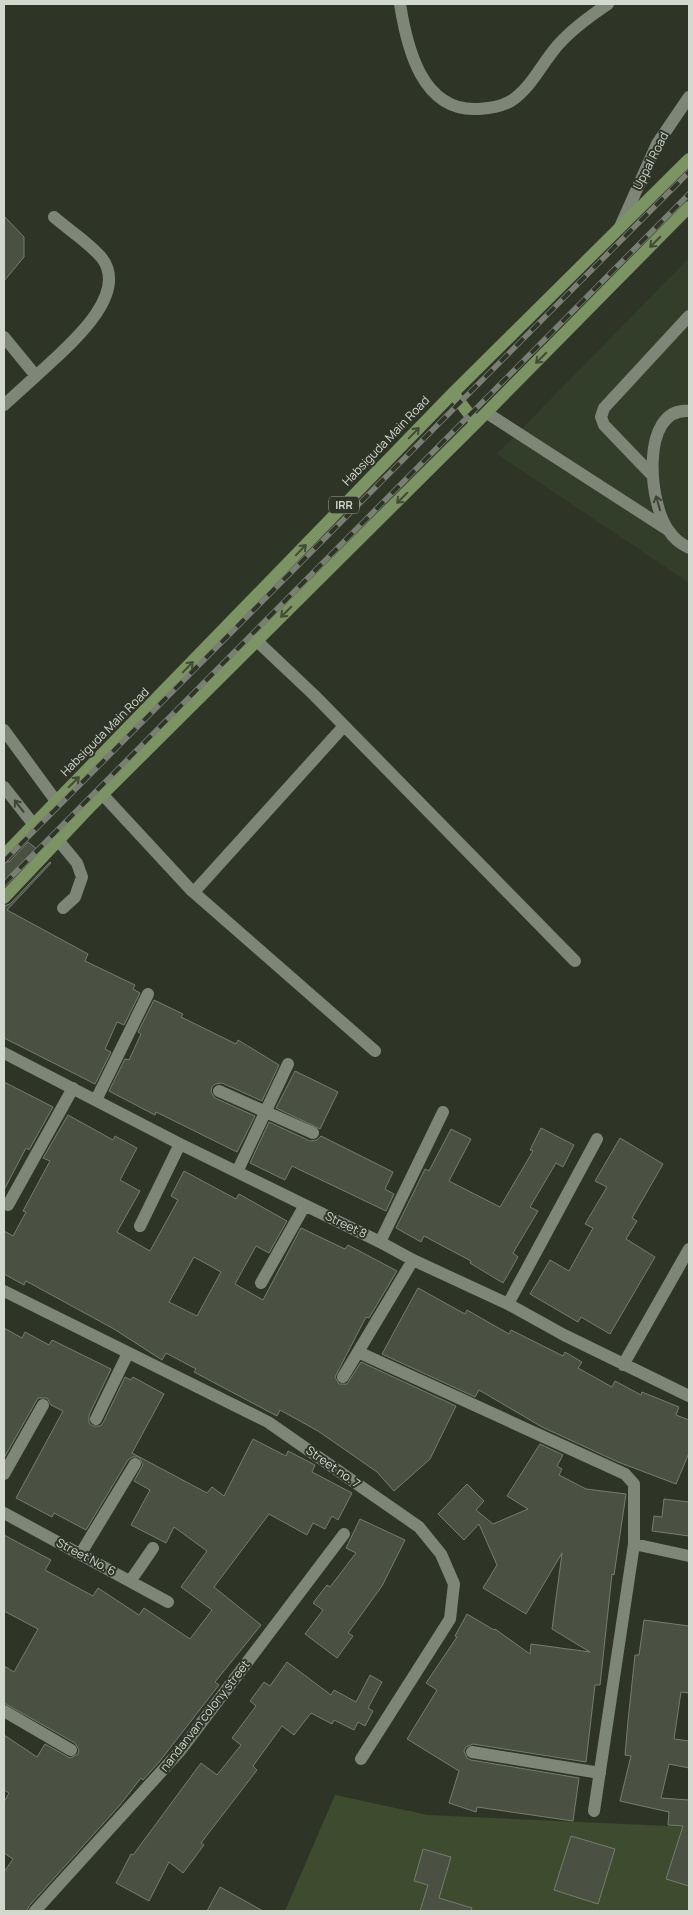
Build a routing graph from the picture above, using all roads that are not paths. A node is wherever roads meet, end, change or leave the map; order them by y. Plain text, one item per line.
1 (400, 4) edge
2 (608, 4) edge
3 (689, 97) edge
4 (689, 160) edge
5 (689, 207) edge
6 (54, 217) dead end
7 (618, 229) junction
8 (689, 316) edge
9 (4, 337) edge
10 (36, 376) junction
11 (453, 392) junction
12 (4, 406) edge
13 (689, 411) edge
14 (487, 413) junction
15 (476, 423) junction
16 (653, 476) junction
17 (668, 530) junction
18 (689, 548) edge
19 (257, 641) junction
20 (344, 726) junction
21 (4, 730) edge
22 (4, 787) edge
23 (103, 795) junction
24 (56, 801) junction
25 (34, 824) junction
26 (58, 840) junction
27 (4, 855) edge
28 (194, 892) junction
29 (4, 898) edge
30 (63, 908) dead end
31 (575, 960) dead end
32 (148, 994) dead end
33 (374, 1051) dead end
34 (4, 1053) edge
35 (288, 1064) dead end
36 (73, 1088) junction
37 (219, 1091) dead end
38 (96, 1100) junction
39 (263, 1112) junction
40 (443, 1112) dead end
41 (313, 1133) dead end
42 (597, 1138) dead end
43 (180, 1144) junction
44 (236, 1172) junction
45 (8, 1205) dead end
46 (305, 1205) junction
47 (140, 1226) dead end
48 (380, 1242) junction
49 (689, 1249) edge
50 (413, 1260) junction
51 (262, 1283) dead end
52 (4, 1291) edge
53 (508, 1304) junction
54 (358, 1352) junction
55 (128, 1353) junction
56 (623, 1365) junction
57 (343, 1377) dead end
58 (689, 1396) edge
59 (43, 1405) dead end
60 (96, 1419) dead end
61 (135, 1464) dead end
62 (4, 1474) edge
63 (4, 1513) edge
64 (344, 1534) dead end
65 (634, 1544) junction
66 (153, 1548) dead end
67 (81, 1554) junction
68 (689, 1556) edge
69 (131, 1580) junction
70 (168, 1602) dead end
71 (4, 1711) edge
72 (71, 1750) dead end
73 (472, 1752) dead end
74 (361, 1759) dead end
75 (600, 1773) junction
76 (594, 1811) dead end
77 (35, 1911) edge

1 - 2 street
3 - 7 street, Uppal Road
4 - 7 main road, Habsiguda Main Road / IRR
5 -> 14 main road
6 - 10 street
7 - 11 main road, Habsiguda Main Road / IRR
8 - 16 street
9 - 10 street
10 - 12 street
11 - 15 main road
24 -> 11 main road, Habsiguda Main Road / IRR
13 - 16 street
14 - 15 main road
14 - 17 street
15 -> 19 main road
17 -> 16 street
17 - 18 street
19 - 20 street
19 - 23 main road
20 - 28 street
20 - 31 street
21 - 24 street
25 -> 22 street
23 - 26 main road
23 - 28 street
24 - 25 main road, Habsiguda Main Road / IRR
25 - 27 main road, Habsiguda Main Road / IRR
26 - 29 main road
26 - 30 street
28 - 33 street
32 - 38 street
34 - 36 street, Street 8
35 - 39 street
36 - 38 street, Street 8
36 - 45 street
37 - 39 street
38 - 43 street, Street 8
39 - 41 street
39 - 44 street
40 - 48 street
42 - 53 street
43 - 44 street, Street 8
43 - 47 street
44 - 46 street, Street 8
46 - 48 street, Street 8
46 - 51 street
48 - 50 street, Street 8
49 - 56 street
50 - 53 street, Street 8
50 - 54 street
52 - 55 street, Street no. 7
53 - 56 street, Street 8
54 - 57 street
54 - 65 street
55 - 60 street
55 - 74 street, Street no. 7
56 - 58 street, Street 8
59 - 62 street
61 - 67 street
63 - 67 street, Street No. 6
64 - 77 street, nandanvan colony street
65 - 68 street
65 - 75 street
66 - 69 street
67 - 69 street, Street No. 6
69 - 70 street, Street No. 6
71 - 72 street
73 - 75 street
75 - 76 street

